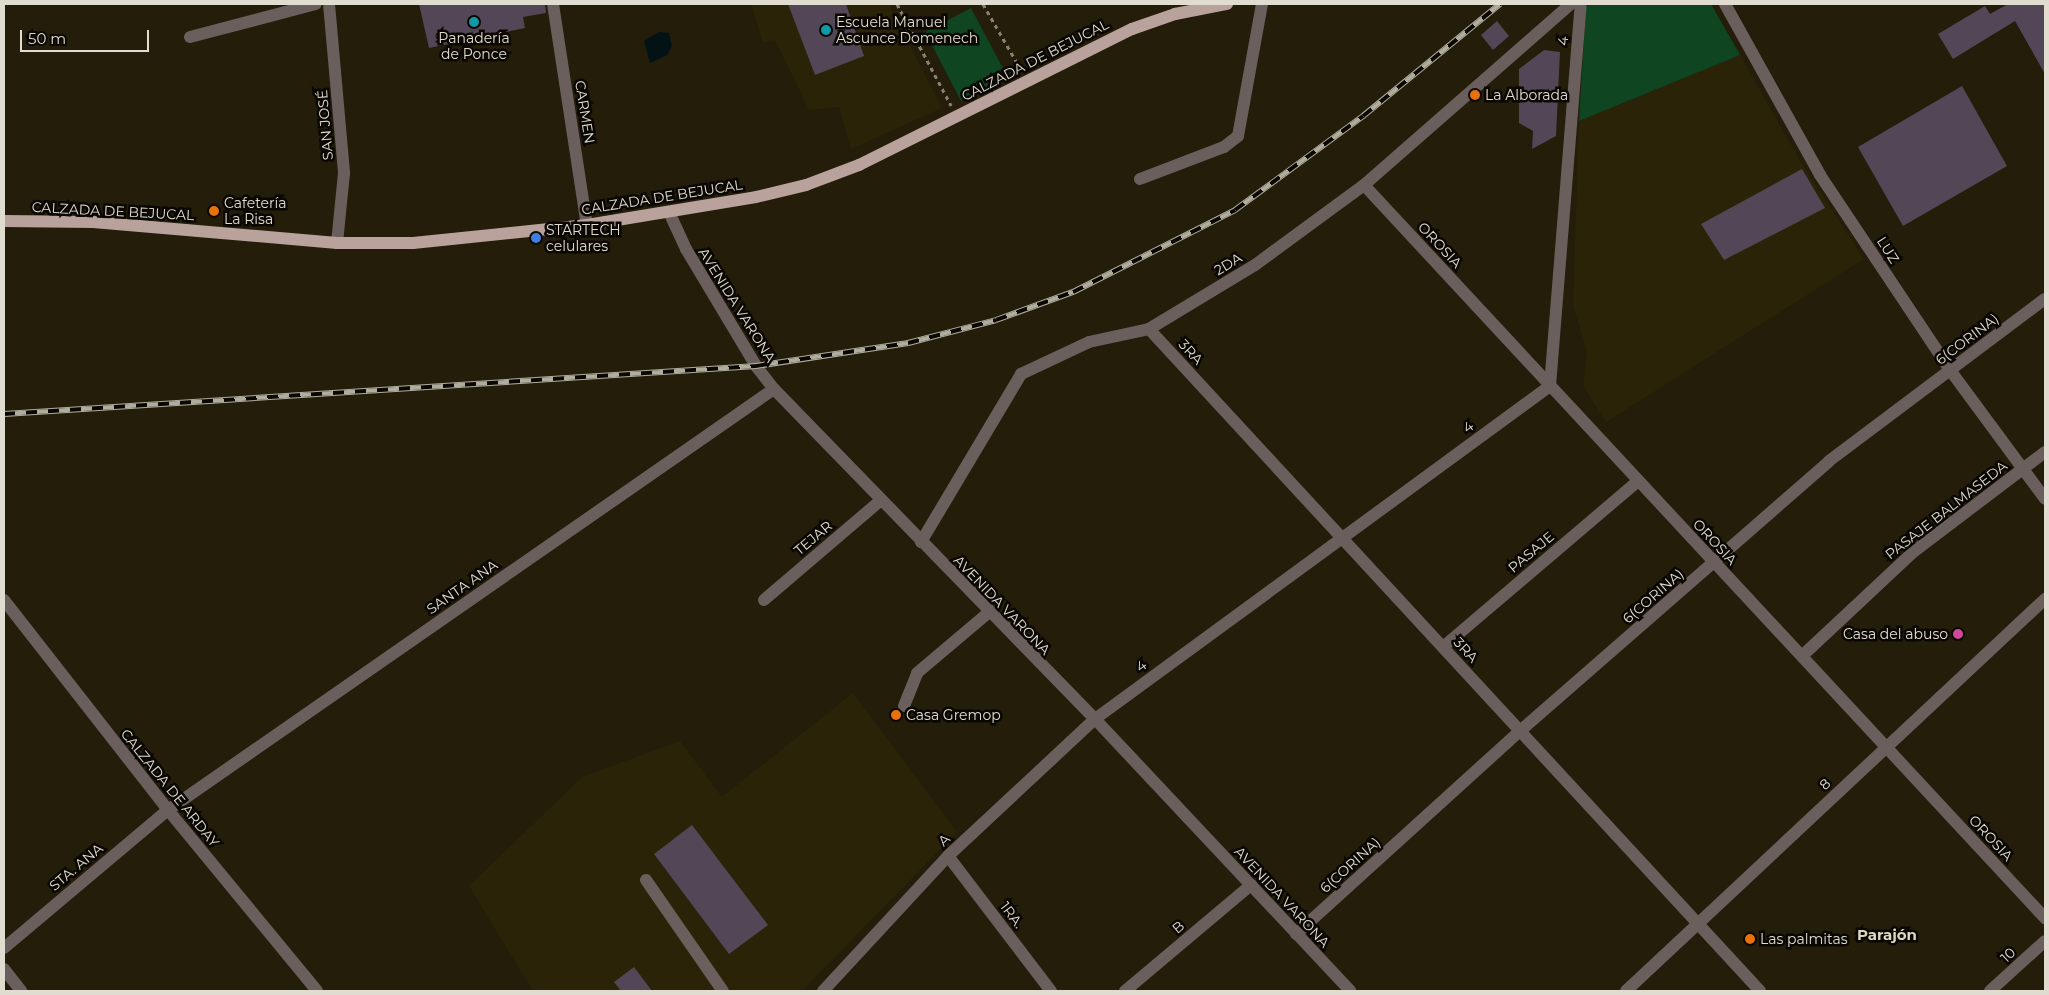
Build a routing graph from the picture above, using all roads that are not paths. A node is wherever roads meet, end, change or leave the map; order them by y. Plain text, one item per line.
1 (316, 4) edge
2 (329, 4) edge
3 (553, 4) edge
4 (1227, 4) edge
5 (1262, 4) edge
6 (1572, 4) edge
7 (1581, 4) edge
8 (1725, 4) edge
9 (190, 37) dead end
10 (1140, 178) dead end
11 (1364, 185) junction
12 (669, 212) junction
13 (4, 221) edge
14 (587, 225) junction
15 (336, 243) junction
16 (2045, 299) edge
17 (1149, 329) junction
18 (1950, 370) junction
19 (1550, 386) junction
20 (774, 389) junction
21 (2045, 452) edge
22 (2023, 469) junction
23 (1638, 481) junction
24 (2045, 499) edge
25 (881, 500) junction
26 (1343, 537) junction
27 (921, 542) junction
28 (1715, 563) junction
29 (2045, 599) edge
30 (4, 600) edge
31 (764, 600) dead end
32 (988, 613) junction
33 (1443, 647) junction
34 (1802, 656) junction
35 (904, 706) dead end
36 (1094, 719) junction
37 (1520, 731) junction
38 (1886, 748) junction
39 (168, 810) junction
40 (948, 856) junction
41 (646, 880) dead end
42 (1251, 885) junction
43 (2043, 911) edge
44 (1698, 924) junction
45 (1296, 934) junction
46 (2045, 941) edge
47 (4, 948) edge
48 (4, 969) edge
49 (21, 991) edge
50 (317, 991) edge
51 (723, 991) edge
52 (824, 991) edge
53 (1051, 991) edge
54 (1125, 991) edge
55 (1350, 991) edge
56 (1626, 991) edge
57 (1760, 991) edge
58 (1990, 991) edge

1 - 9 street
2 - 15 street, SAN JOSÉ
3 - 14 street, CARMEN
4 - 12 main road, CALZADA DE BEJUCAL
5 - 10 street
6 - 11 street, 2DA
7 - 19 street, 4
8 - 18 street, LUZ
11 - 17 street, 2DA
11 - 19 street, OROSIA
12 - 14 main road, CALZADA DE BEJUCAL
12 - 20 street, AVENIDA VARONA
13 - 15 main road, CALZADA DE BEJUCAL
14 - 15 main road, CALZADA DE BEJUCAL
16 - 18 street, 6(CORINA)
17 - 26 street, 3RA
17 - 27 street, 2DA
18 - 22 street, LUZ
18 - 28 street, 6(CORINA)
19 - 23 street, OROSIA
19 - 26 street, 4
20 - 25 street, AVENIDA VARONA
20 - 39 street, SANTA ANA
21 - 22 street, PASAJE BALMASEDA
22 - 24 street, LUZ
22 - 34 street, PASAJE BALMASEDA
23 - 28 street, OROSIA
23 - 33 street, PASAJE
25 - 27 street, AVENIDA VARONA
25 - 31 street, TEJAR
26 - 33 street, 3RA
26 - 36 street, 4
27 - 32 street, AVENIDA VARONA
28 - 34 street, OROSIA
28 - 37 street, 6(CORINA)
29 - 38 street, 8
30 - 39 street, CALZADA DE ARDAY
32 - 35 street
32 - 36 street, AVENIDA VARONA
33 - 37 street, 3RA
34 - 38 street, OROSIA
36 - 40 street, A
36 - 42 street, AVENIDA VARONA
37 - 44 street, 3RA
37 - 45 street, 6(CORINA)
38 - 43 street, OROSIA
38 - 44 street, 8
39 - 47 street, STA. ANA
39 - 50 street, CALZADA DE ARDAY
40 - 52 street, A
40 - 53 street, 1RA.
41 - 51 street
42 - 45 street, AVENIDA VARONA
42 - 54 street, B
44 - 56 street, 8
44 - 57 street, 3RA
45 - 55 street, AVENIDA VARONA
46 - 58 street, 10
48 - 49 street

